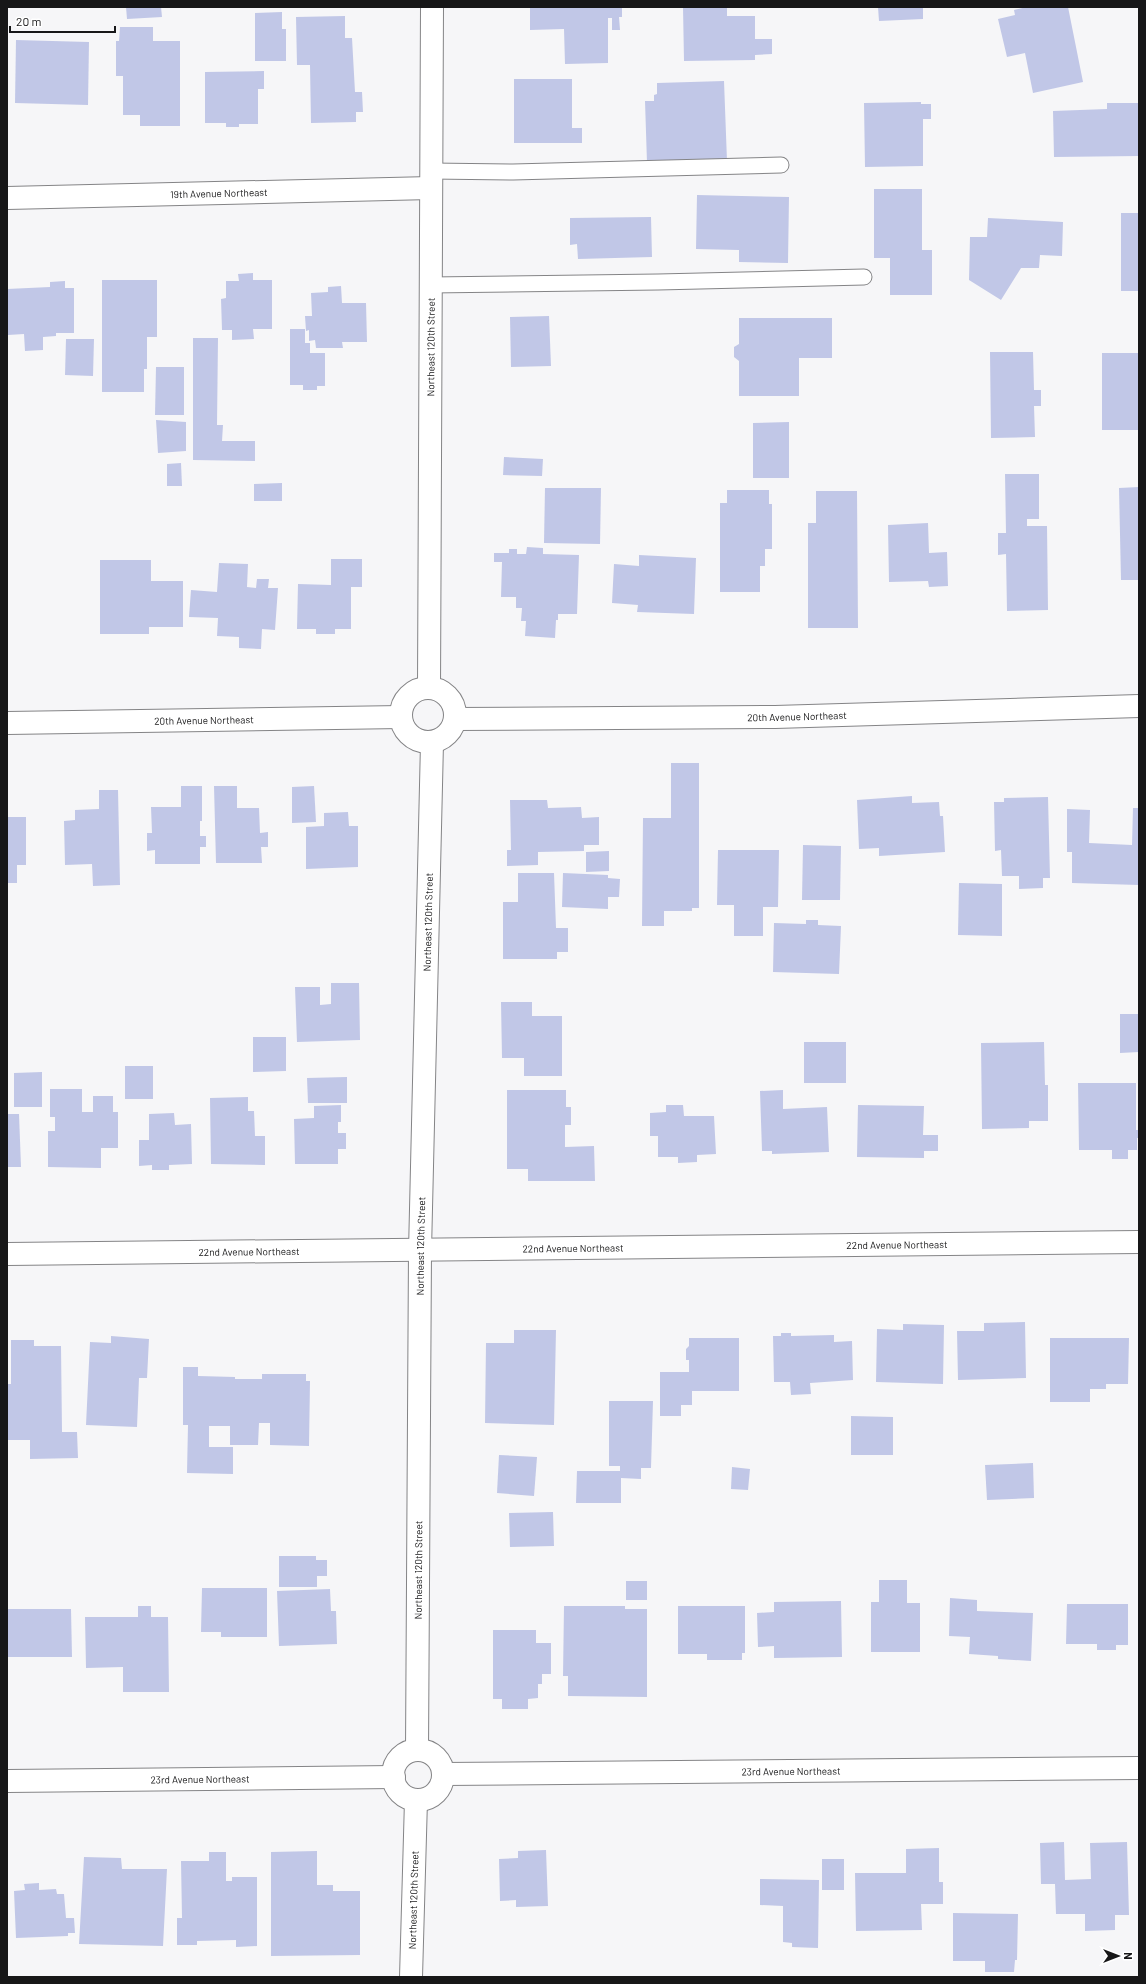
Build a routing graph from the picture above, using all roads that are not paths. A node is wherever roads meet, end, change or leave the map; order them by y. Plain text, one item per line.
1 (432, 7) edge
2 (781, 165) dead end
3 (431, 180) junction
4 (7, 198) edge
5 (864, 277) dead end
6 (430, 285) junction
7 (429, 688) junction
8 (1139, 706) edge
9 (401, 717) junction
10 (456, 719) junction
11 (7, 723) edge
12 (432, 743) junction
13 (1139, 1242) edge
14 (420, 1251) junction
15 (7, 1254) edge
16 (417, 1750) junction
17 (1139, 1768) edge
18 (443, 1774) junction
19 (394, 1777) junction
20 (7, 1781) edge
21 (416, 1800) junction
22 (411, 1977) edge

1 - 3 street, Northeast 120th Street
2 - 3 lane
3 - 4 street, 19th Avenue Northeast
3 - 6 street, Northeast 120th Street
5 - 6 lane
6 - 7 street, Northeast 120th Street
7 - 9 street
7 - 10 street
8 - 10 street, 20th Avenue Northeast
9 - 11 street, 20th Avenue Northeast
9 - 12 street
10 - 12 street
12 - 14 street, Northeast 120th Street
13 - 14 street, 22nd Avenue Northeast
14 - 15 street, 22nd Avenue Northeast
14 - 16 street, Northeast 120th Street
16 - 18 street
16 - 19 street
17 - 18 street, 23rd Avenue Northeast
18 - 21 street
19 - 20 street, 23rd Avenue Northeast
19 - 21 street
21 - 22 street, Northeast 120th Street

